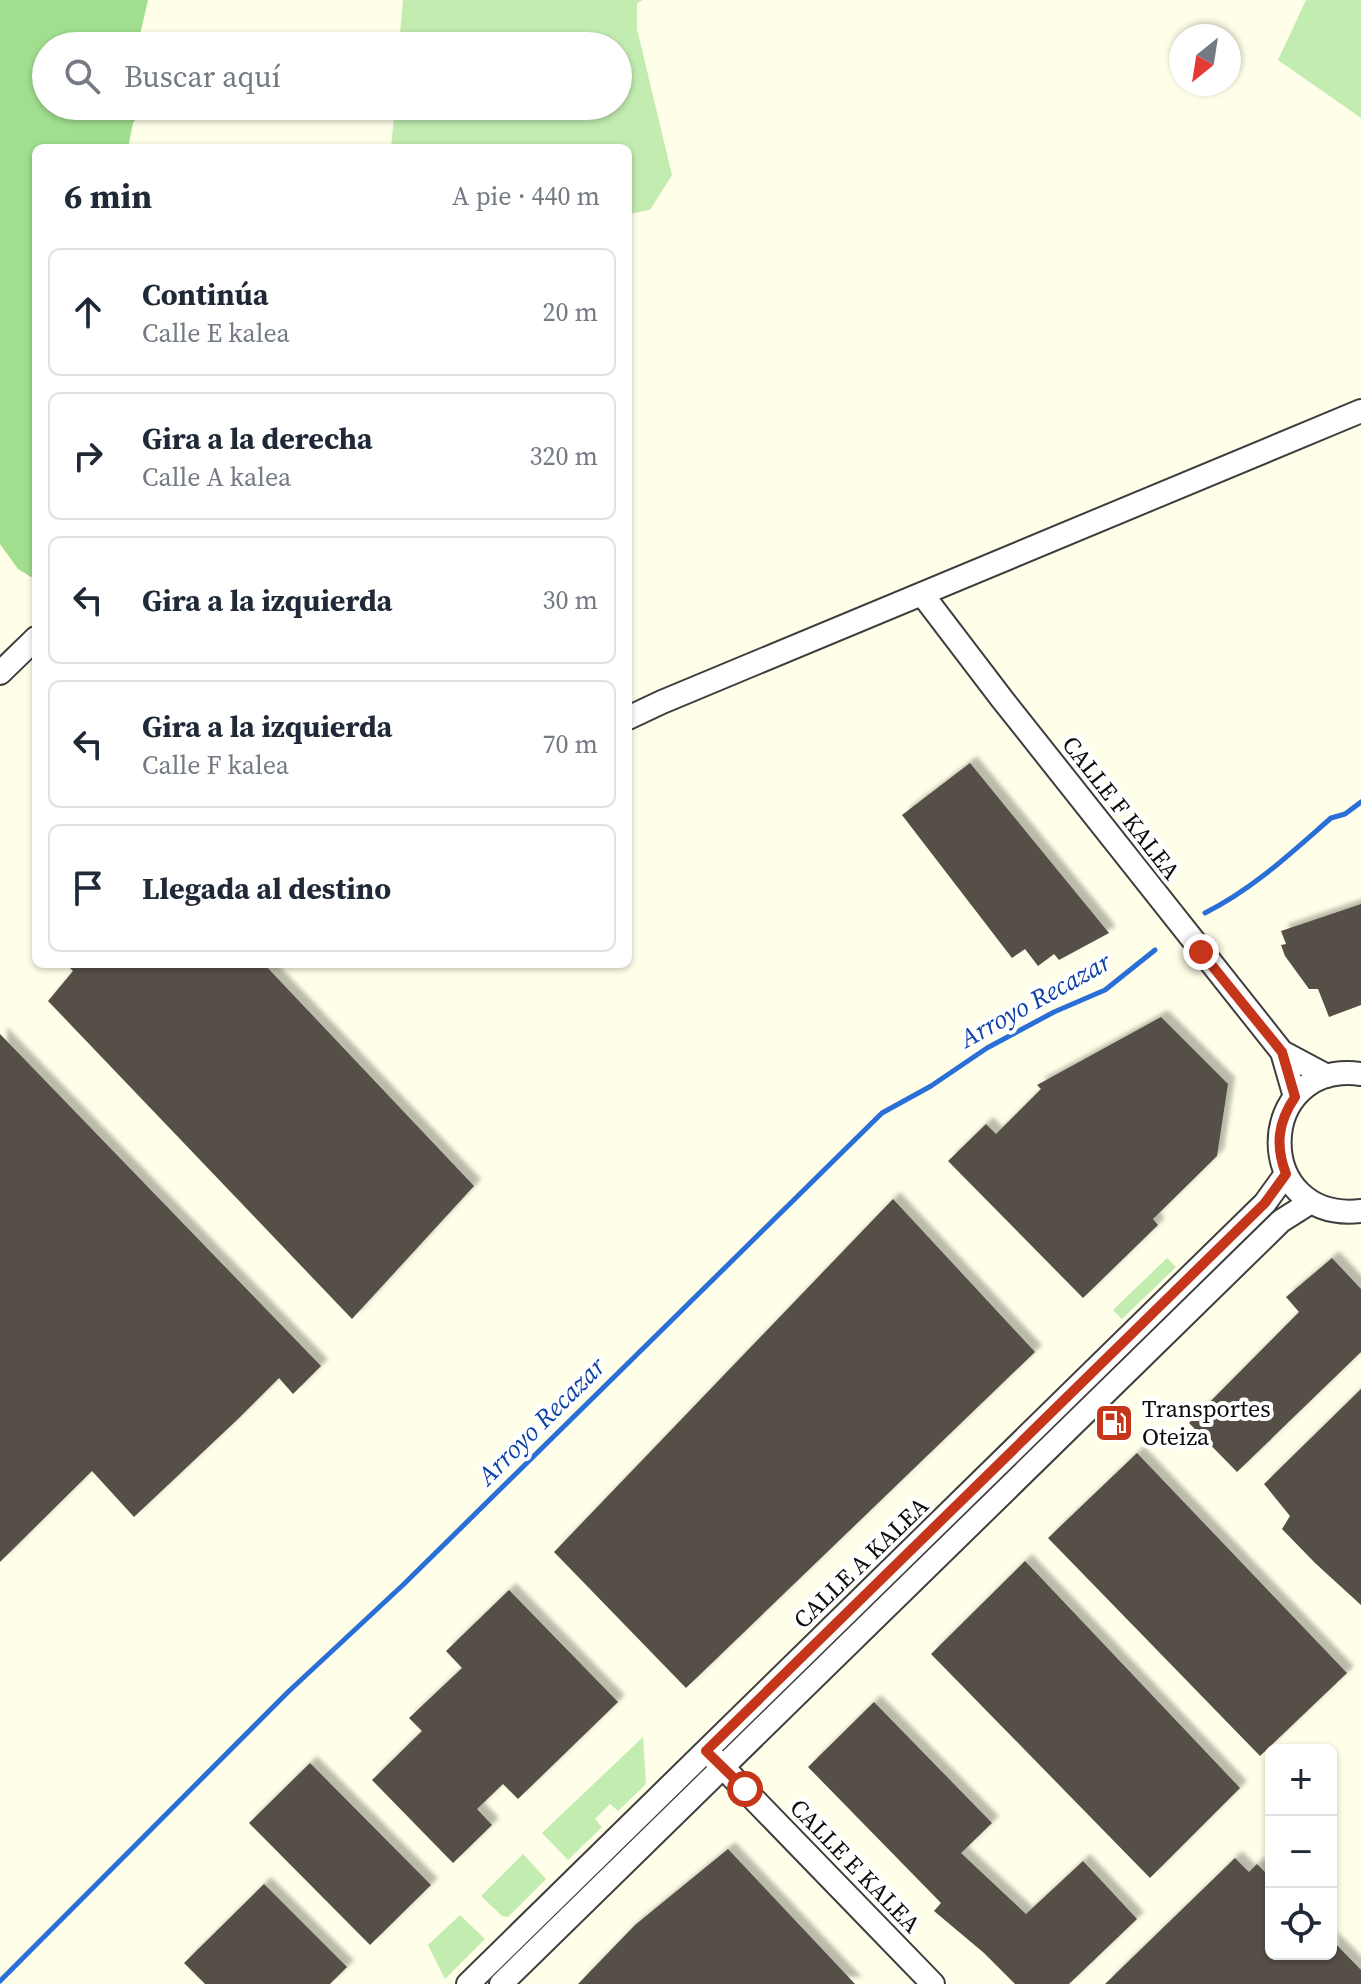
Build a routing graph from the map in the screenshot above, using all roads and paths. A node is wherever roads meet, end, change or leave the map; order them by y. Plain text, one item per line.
1 (1361, 411) edge
2 (922, 594) junction
3 (32, 642) edge
4 (0, 673) edge
5 (632, 716) edge
6 (1282, 1052) junction
7 (1361, 1074) edge
8 (1327, 1076) junction
9 (1295, 1097) junction
10 (1286, 1174) junction
11 (1311, 1202) junction
12 (1361, 1211) edge
13 (706, 1751) junction
14 (723, 1767) junction
15 (468, 1984) edge
16 (501, 1984) edge
17 (933, 1984) edge

1 - 2 street
2 - 5 street
2 - 6 street, CALLE F KALEA
3 - 4 street
6 - 8 street, CALLE F KALEA
6 - 9 street, CALLE F KALEA
7 - 8 street
8 - 9 street
9 - 10 street
10 - 11 street
10 - 13 street, CALLE A KALEA
11 - 12 street
11 - 14 street, CALLE A KALEA
13 - 14 street, CALLE E KALEA
13 - 15 street, CALLE A KALEA
14 - 16 street, CALLE A KALEA
14 - 17 street, CALLE E KALEA

